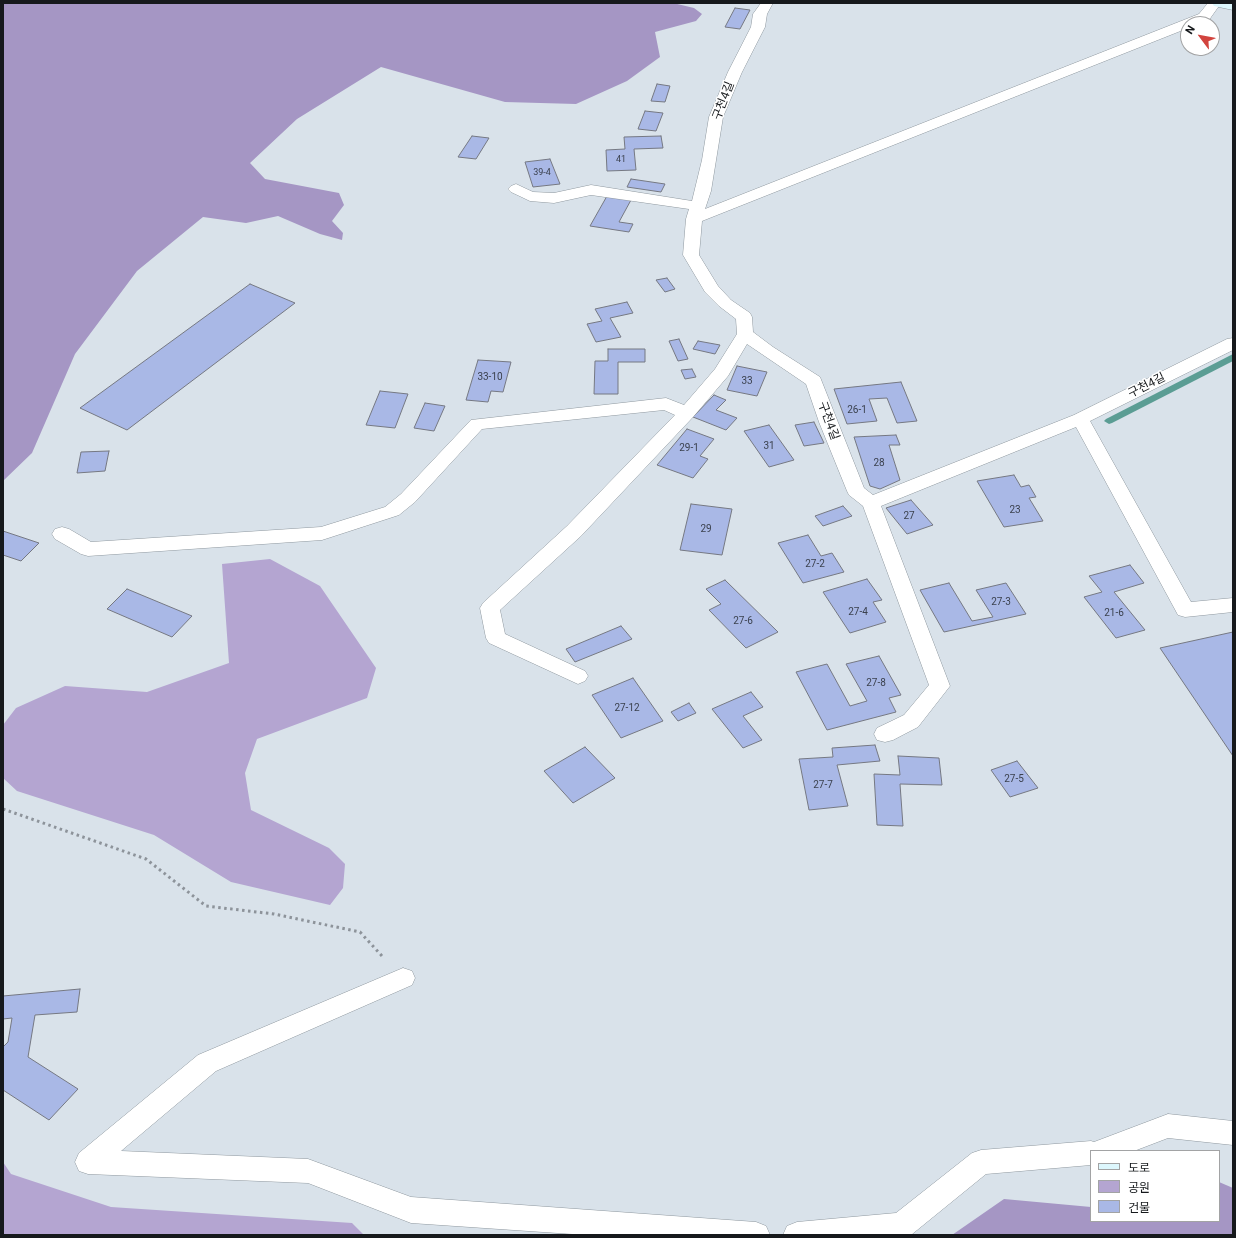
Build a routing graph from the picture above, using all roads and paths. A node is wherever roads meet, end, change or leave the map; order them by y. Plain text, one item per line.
1 (765, 3) edge
2 (1215, 3) edge
3 (1219, 3) edge
4 (1233, 6) edge
5 (516, 189) dead end
6 (695, 213) junction
7 (745, 334) junction
8 (1233, 343) edge
9 (687, 413) junction
10 (1080, 419) junction
11 (871, 503) junction
12 (62, 534) dead end
13 (1233, 605) edge
14 (578, 676) dead end
15 (885, 734) dead end
16 (3, 809) edge
17 (403, 978) joint
18 (1233, 1133) edge
19 (1105, 1150) edge
20 (1090, 1153) edge
21 (756, 1235) edge
22 (798, 1235) edge

1 - 6 lane, 구천4길
2 - 6 lane
3 - 4 main road
5 - 6 lane
6 - 7 lane, 구천4길
7 - 9 lane
7 - 11 lane, 구천4길
8 - 10 lane, 구천4길
9 - 12 lane
9 - 14 lane
10 - 11 lane, 구천4길
10 - 13 lane
11 - 15 lane
16 - 17 path
17 - 21 lane
18 - 19 lane
20 - 22 lane

